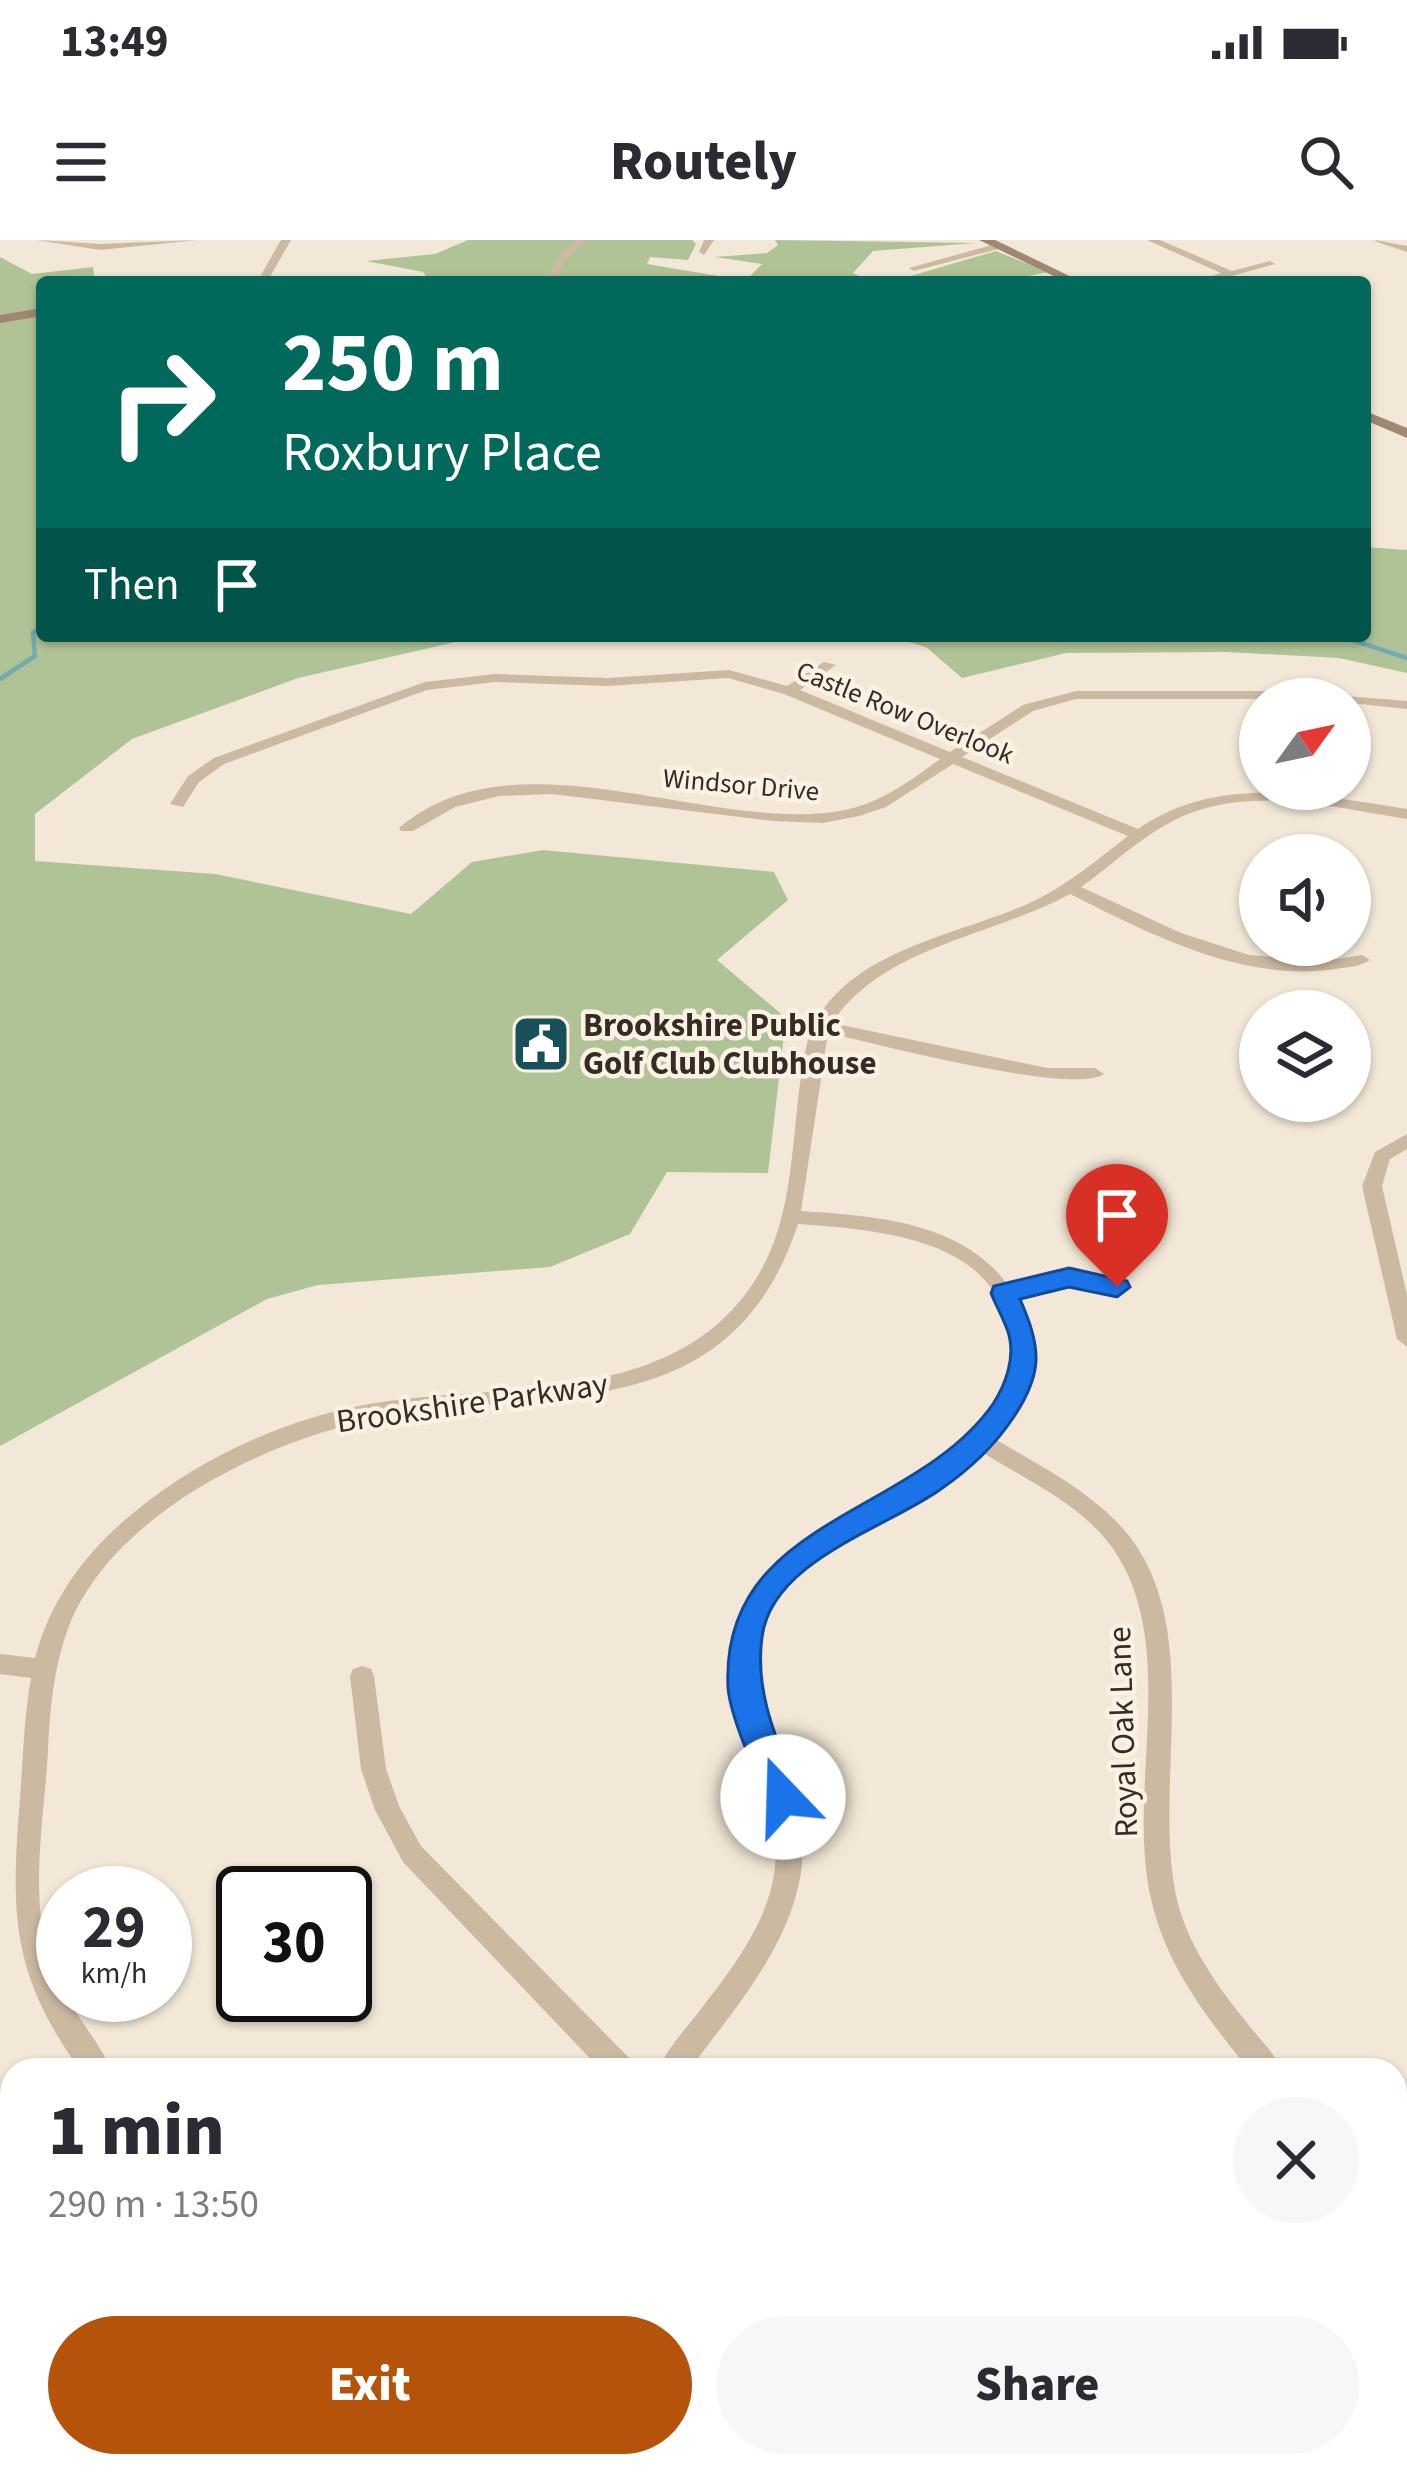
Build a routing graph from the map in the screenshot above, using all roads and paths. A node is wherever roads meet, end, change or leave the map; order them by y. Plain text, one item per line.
1 (42, 240) edge
2 (191, 240) edge
3 (286, 240) edge
4 (582, 240) edge
5 (1152, 240) edge
6 (1380, 240) edge
7 (992, 243) edge
8 (1407, 249) edge
9 (1270, 264) dead end
10 (914, 268) dead end
11 (1231, 274) junction
12 (265, 276) edge
13 (553, 276) edge
14 (1063, 276) edge
15 (1223, 276) edge
16 (36, 313) edge
17 (0, 319) edge
18 (1371, 418) edge
19 (1407, 434) edge
20 (829, 665) dead end
21 (789, 691) junction
22 (1407, 705) edge
23 (953, 758) junction
24 (178, 804) dead end
25 (1407, 814) edge
26 (406, 828) dead end
27 (1137, 834) junction
28 (1070, 888) junction
29 (1239, 959) edge
30 (821, 1027) junction
31 (1095, 1074) dead end
32 (1407, 1140) edge
33 (792, 1217) junction
34 (1397, 1257) edge
35 (1117, 1287) dead end
36 (1004, 1293) junction
37 (1407, 1339) edge
38 (982, 1442) junction
39 (0, 1664) edge
40 (44, 1669) junction
41 (362, 1676) dead end
42 (88, 2058) edge
43 (609, 2058) edge
44 (680, 2058) edge
45 (1259, 2058) edge

1 - 2 street
3 - 12 street
4 - 13 street
5 - 11 street
6 - 8 street
7 - 10 street
7 - 14 street
9 - 11 street
11 - 15 street
16 - 17 street
18 - 19 street
20 - 21 street
21 - 23 street, Castle Row Overlook
21 - 24 street, Castle Row Overlook
22 - 23 street, Windsor Drive
23 - 26 street, Windsor Drive
23 - 27 street, Castle Row Overlook
25 - 27 street
27 - 28 street
28 - 29 street
28 - 30 street
30 - 31 street
30 - 33 street, Brookshire Parkway
32 - 34 street
33 - 36 street
33 - 40 street, Brookshire Parkway
34 - 37 street
35 - 36 street
36 - 38 street
38 - 44 street
38 - 45 street, Royal Oak Lane
39 - 40 street
40 - 42 street, Brookshire Parkway
41 - 43 street

